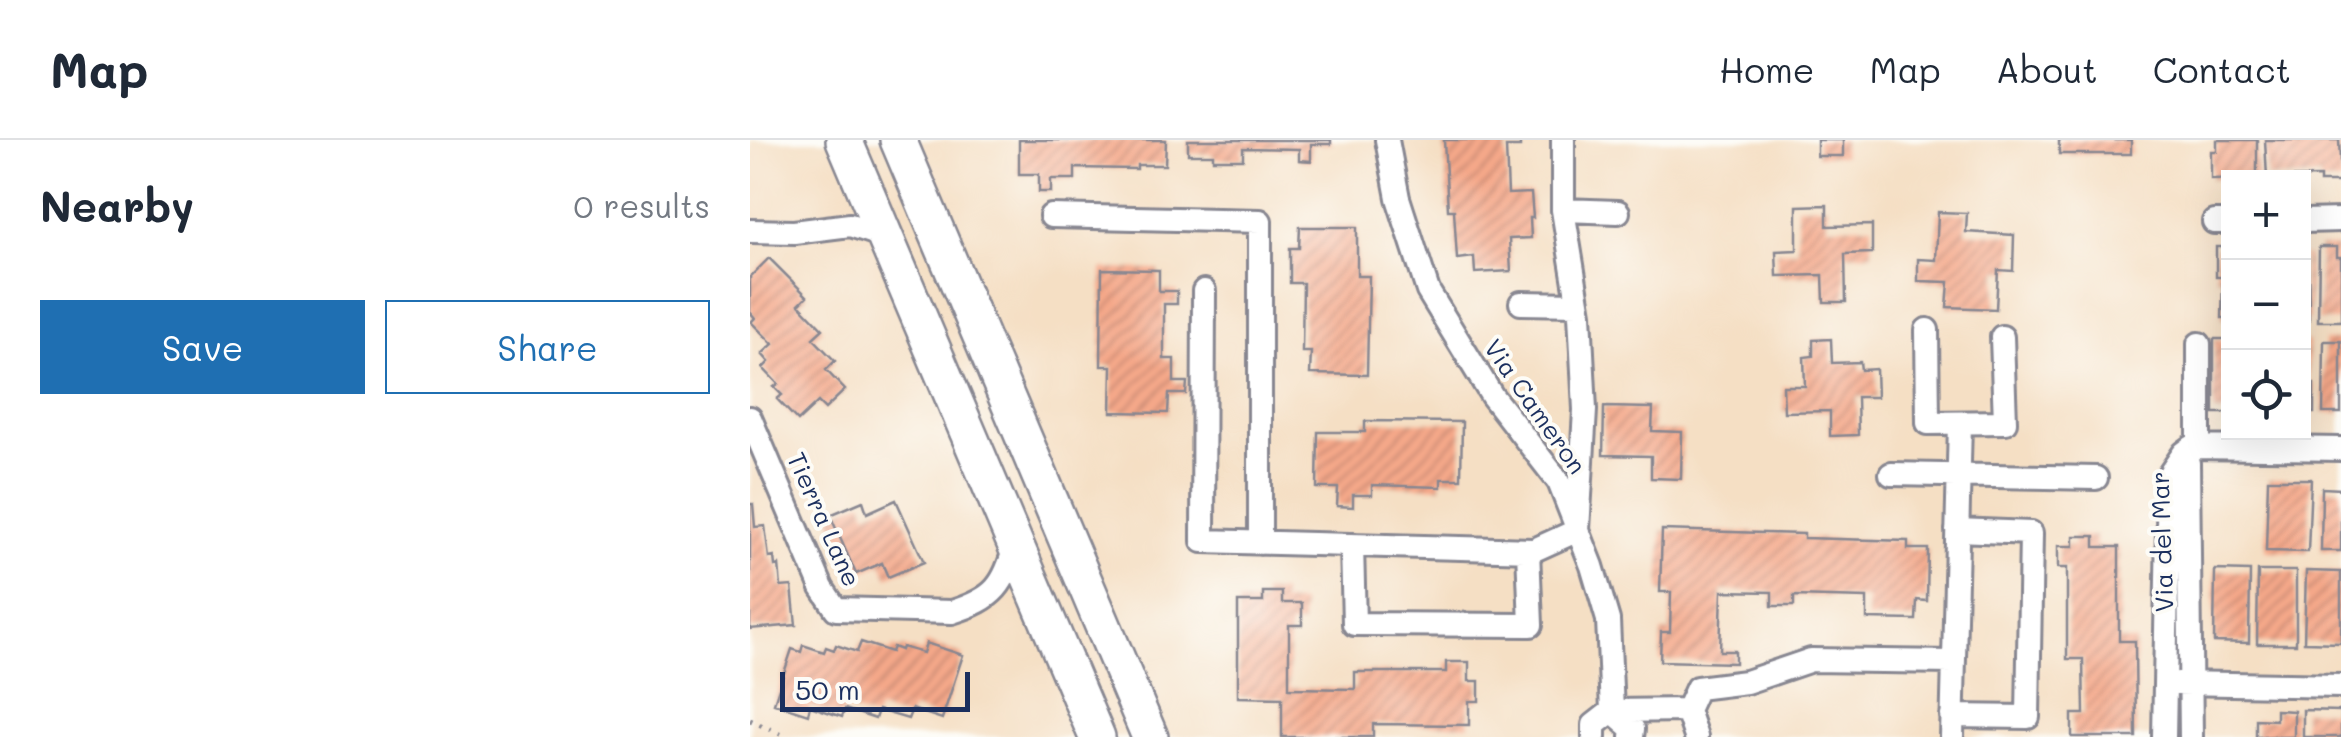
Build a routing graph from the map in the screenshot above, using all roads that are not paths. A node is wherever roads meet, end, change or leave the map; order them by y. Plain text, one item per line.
1 (844, 140) edge
2 (898, 140) edge
3 (1387, 140) edge
4 (1563, 140) edge
5 (1563, 210) junction
6 (1618, 212) dead end
7 (1051, 216) dead end
8 (2341, 220) edge
9 (2311, 221) edge
10 (750, 231) edge
11 (884, 236) junction
12 (1204, 290) dead end
13 (1521, 303) dead end
14 (1578, 304) junction
15 (1928, 330) dead end
16 (2002, 337) dead end
17 (2199, 344) dead end
18 (750, 418) edge
19 (1960, 423) junction
20 (2341, 448) edge
21 (2191, 450) junction
22 (1891, 474) dead end
23 (1958, 476) junction
24 (2096, 478) dead end
25 (1578, 530) junction
26 (1957, 530) junction
27 (1260, 542) junction
28 (1016, 544) junction
29 (1352, 545) junction
30 (1528, 550) junction
31 (1953, 662) junction
32 (2165, 683) junction
33 (2192, 684) junction
34 (2341, 686) edge
35 (1687, 710) junction
36 (1612, 711) junction
37 (1952, 726) edge
38 (1097, 737) edge
39 (1150, 737) edge
40 (1594, 737) edge
41 (1632, 737) edge
42 (1696, 737) edge
43 (2164, 737) edge
44 (2191, 737) edge

1 - 11 main road
2 - 39 main road
3 - 25 street, Via Cameron
4 - 5 street
5 - 6 street
5 - 14 street
7 - 27 street
8 - 9 street
10 - 11 street
11 - 28 main road
12 - 27 street
13 - 14 street
14 - 25 street
15 - 19 street
16 - 19 street
17 - 21 street
18 - 28 street, Tierra Lane
19 - 23 street
20 - 21 street
21 - 32 street, Via del Mar
21 - 33 street, Via del Mar
22 - 23 street
23 - 24 street
23 - 26 street
25 - 30 street
25 - 36 street, Via Cameron
26 - 31 street
26 - 37 street
27 - 29 street
28 - 38 main road
29 - 30 street
29 - 30 street
31 - 35 street
31 - 37 street
32 - 33 street
32 - 43 street, Via del Mar
33 - 34 street
33 - 44 street, Via del Mar
35 - 36 street
35 - 42 street
36 - 40 street
36 - 41 street

